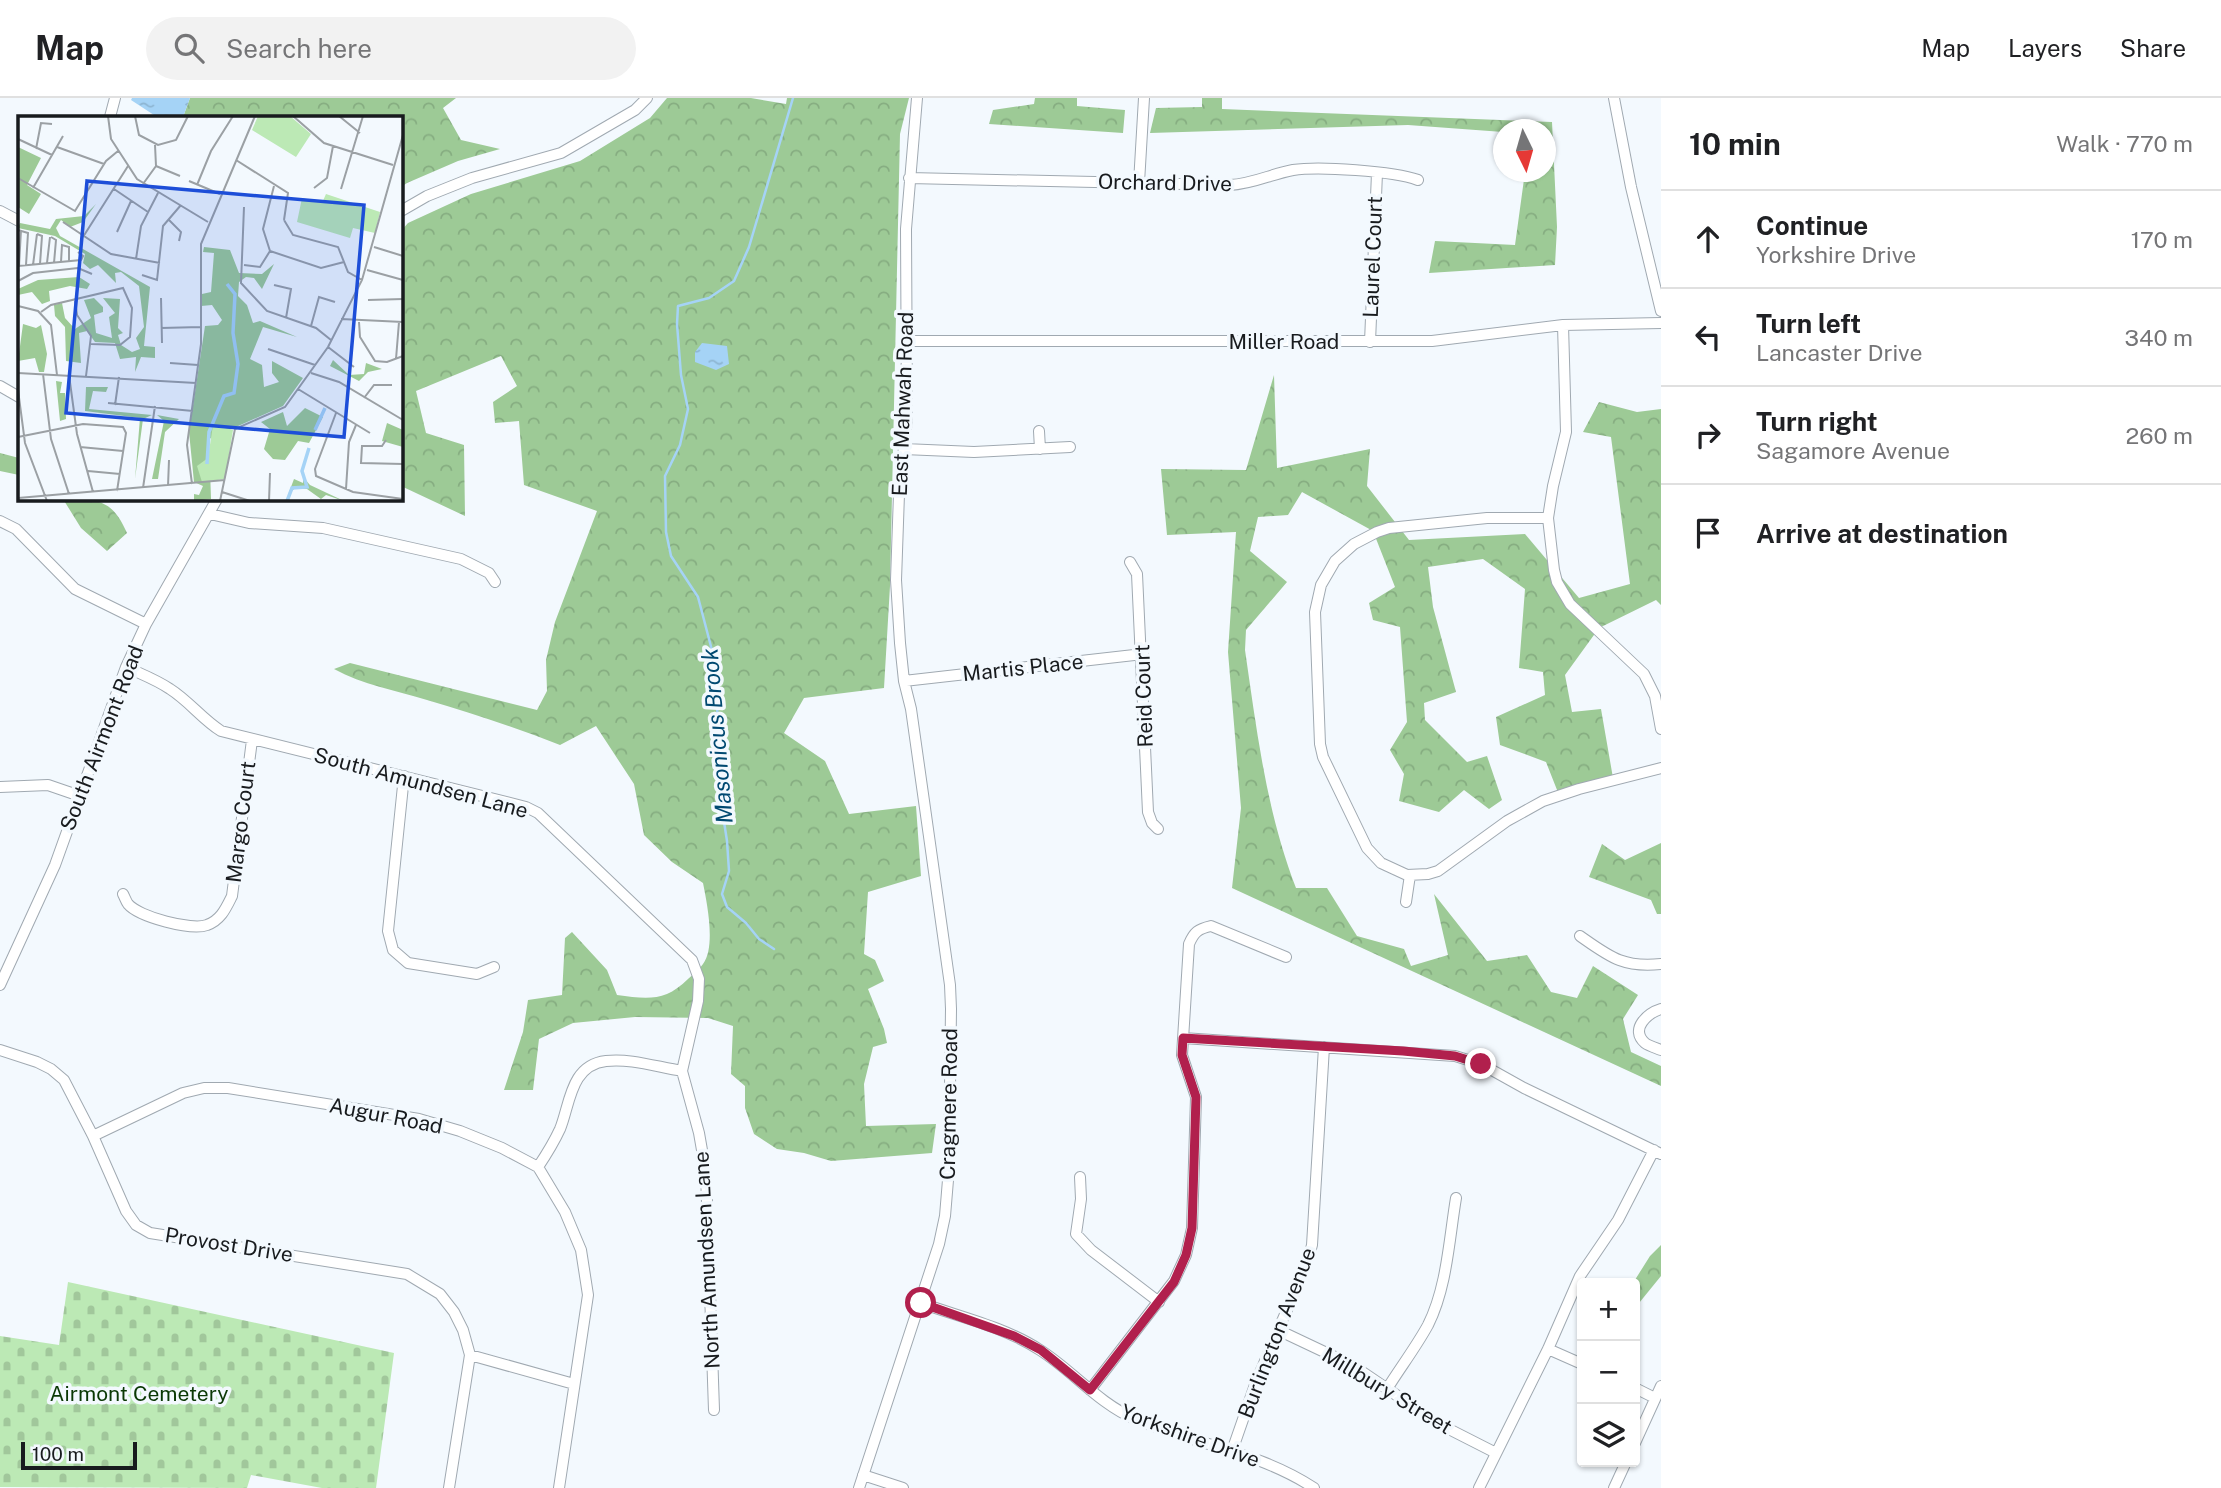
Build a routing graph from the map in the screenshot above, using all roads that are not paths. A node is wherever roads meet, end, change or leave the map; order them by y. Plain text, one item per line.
1 (115, 98) edge
2 (647, 98) edge
3 (917, 98) edge
4 (1144, 98) edge
5 (1614, 98) edge
6 (110, 116) edge
7 (1377, 173) junction
8 (909, 178) junction
9 (1418, 180) dead end
10 (1139, 183) junction
11 (402, 210) edge
12 (0, 211) edge
13 (18, 220) edge
14 (1661, 312) edge
15 (1661, 323) edge
16 (1563, 326) junction
17 (907, 341) junction
18 (1370, 342) junction
19 (0, 386) edge
20 (18, 396) edge
21 (1039, 431) dead end
22 (1070, 447) dead end
23 (904, 449) junction
24 (1040, 449) junction
25 (216, 500) edge
26 (210, 514) junction
27 (1548, 518) junction
28 (0, 521) edge
29 (1130, 562) dead end
30 (495, 582) dead end
31 (146, 624) junction
32 (1143, 654) junction
33 (126, 667) junction
34 (904, 681) junction
35 (911, 709) joint
36 (1661, 729) edge
37 (252, 740) junction
38 (1661, 768) edge
39 (404, 776) junction
40 (0, 787) edge
41 (79, 796) junction
42 (1158, 829) dead end
43 (1410, 875) junction
44 (123, 894) dead end
45 (1406, 902) dead end
46 (1580, 936) dead end
47 (1286, 957) dead end
48 (1661, 964) edge
49 (494, 967) dead end
50 (0, 985) edge
51 (1661, 1009) edge
52 (1183, 1038) junction
53 (1324, 1047) junction
54 (0, 1050) edge
55 (1661, 1050) edge
56 (682, 1071) junction
57 (93, 1136) junction
58 (1657, 1152) edge
59 (538, 1167) junction
60 (1080, 1177) dead end
61 (1456, 1198) dead end
62 (1160, 1302) junction
63 (921, 1303) junction
64 (1278, 1331) junction
65 (1548, 1349) junction
66 (470, 1355) junction
67 (1577, 1362) edge
68 (575, 1384) junction
69 (1661, 1386) edge
70 (1387, 1389) junction
71 (1090, 1390) junction
72 (1640, 1390) edge
73 (1655, 1398) junction
74 (714, 1410) dead end
75 (1640, 1432) edge
76 (1232, 1451) junction
77 (1496, 1453) junction
78 (1624, 1467) edge
79 (863, 1475) junction
80 (449, 1488) edge
81 (559, 1488) edge
82 (859, 1488) edge
83 (903, 1488) edge
84 (1314, 1488) edge
85 (1479, 1488) edge
86 (1614, 1488) edge

1 - 6 street
2 - 11 street
3 - 8 street, East Mahwah Road
4 - 10 street
5 - 14 street
7 - 9 street, Orchard Drive
7 - 10 street, Orchard Drive
7 - 18 street, Laurel Court
8 - 10 street, Orchard Drive
8 - 17 street, East Mahwah Road
12 - 13 street
15 - 16 street, Miller Road
16 - 18 street, Miller Road
16 - 27 street
17 - 18 street, Miller Road
17 - 23 street, East Mahwah Road
19 - 20 street
21 - 24 street
22 - 24 street
23 - 24 street
23 - 34 street, East Mahwah Road
25 - 26 street, South Airmont Road
26 - 30 street
26 - 31 street, South Airmont Road
27 - 36 street
27 - 43 street
28 - 31 street
29 - 32 street, Reid Court
31 - 33 street, South Airmont Road
32 - 34 street, Martis Place
32 - 42 street, Reid Court
33 - 37 street, South Amundsen Lane
33 - 41 street, South Airmont Road
34 - 35 street, East Mahwah Road
35 - 63 street, Cragmere Road
37 - 39 street, South Amundsen Lane
37 - 44 street, Margo Court
38 - 43 street
39 - 49 street
39 - 56 street, South Amundsen Lane
40 - 41 street
41 - 50 street, South Airmont Road
43 - 45 street
46 - 48 street
47 - 52 street
51 - 55 street
52 - 53 street
52 - 62 street
53 - 58 street
53 - 64 street, Burlington Avenue
54 - 57 street, Provost Drive
56 - 59 street
56 - 74 street, North Amundsen Lane
57 - 59 street, Augur Road
57 - 66 street, Provost Drive
58 - 65 street
59 - 68 street
60 - 62 street
61 - 70 street
62 - 71 street
63 - 71 street, Yorkshire Drive
63 - 79 street, Cragmere Road
64 - 70 street, Millbury Street
64 - 76 street, Burlington Avenue
65 - 67 street
65 - 77 street
66 - 68 street
66 - 80 street
68 - 81 street
69 - 73 street
70 - 77 street, Millbury Street
71 - 76 street, Yorkshire Drive
72 - 73 street
73 - 75 street
76 - 84 street, Yorkshire Drive
77 - 85 street
78 - 86 street
79 - 82 street, Cragmere Road
79 - 83 street

